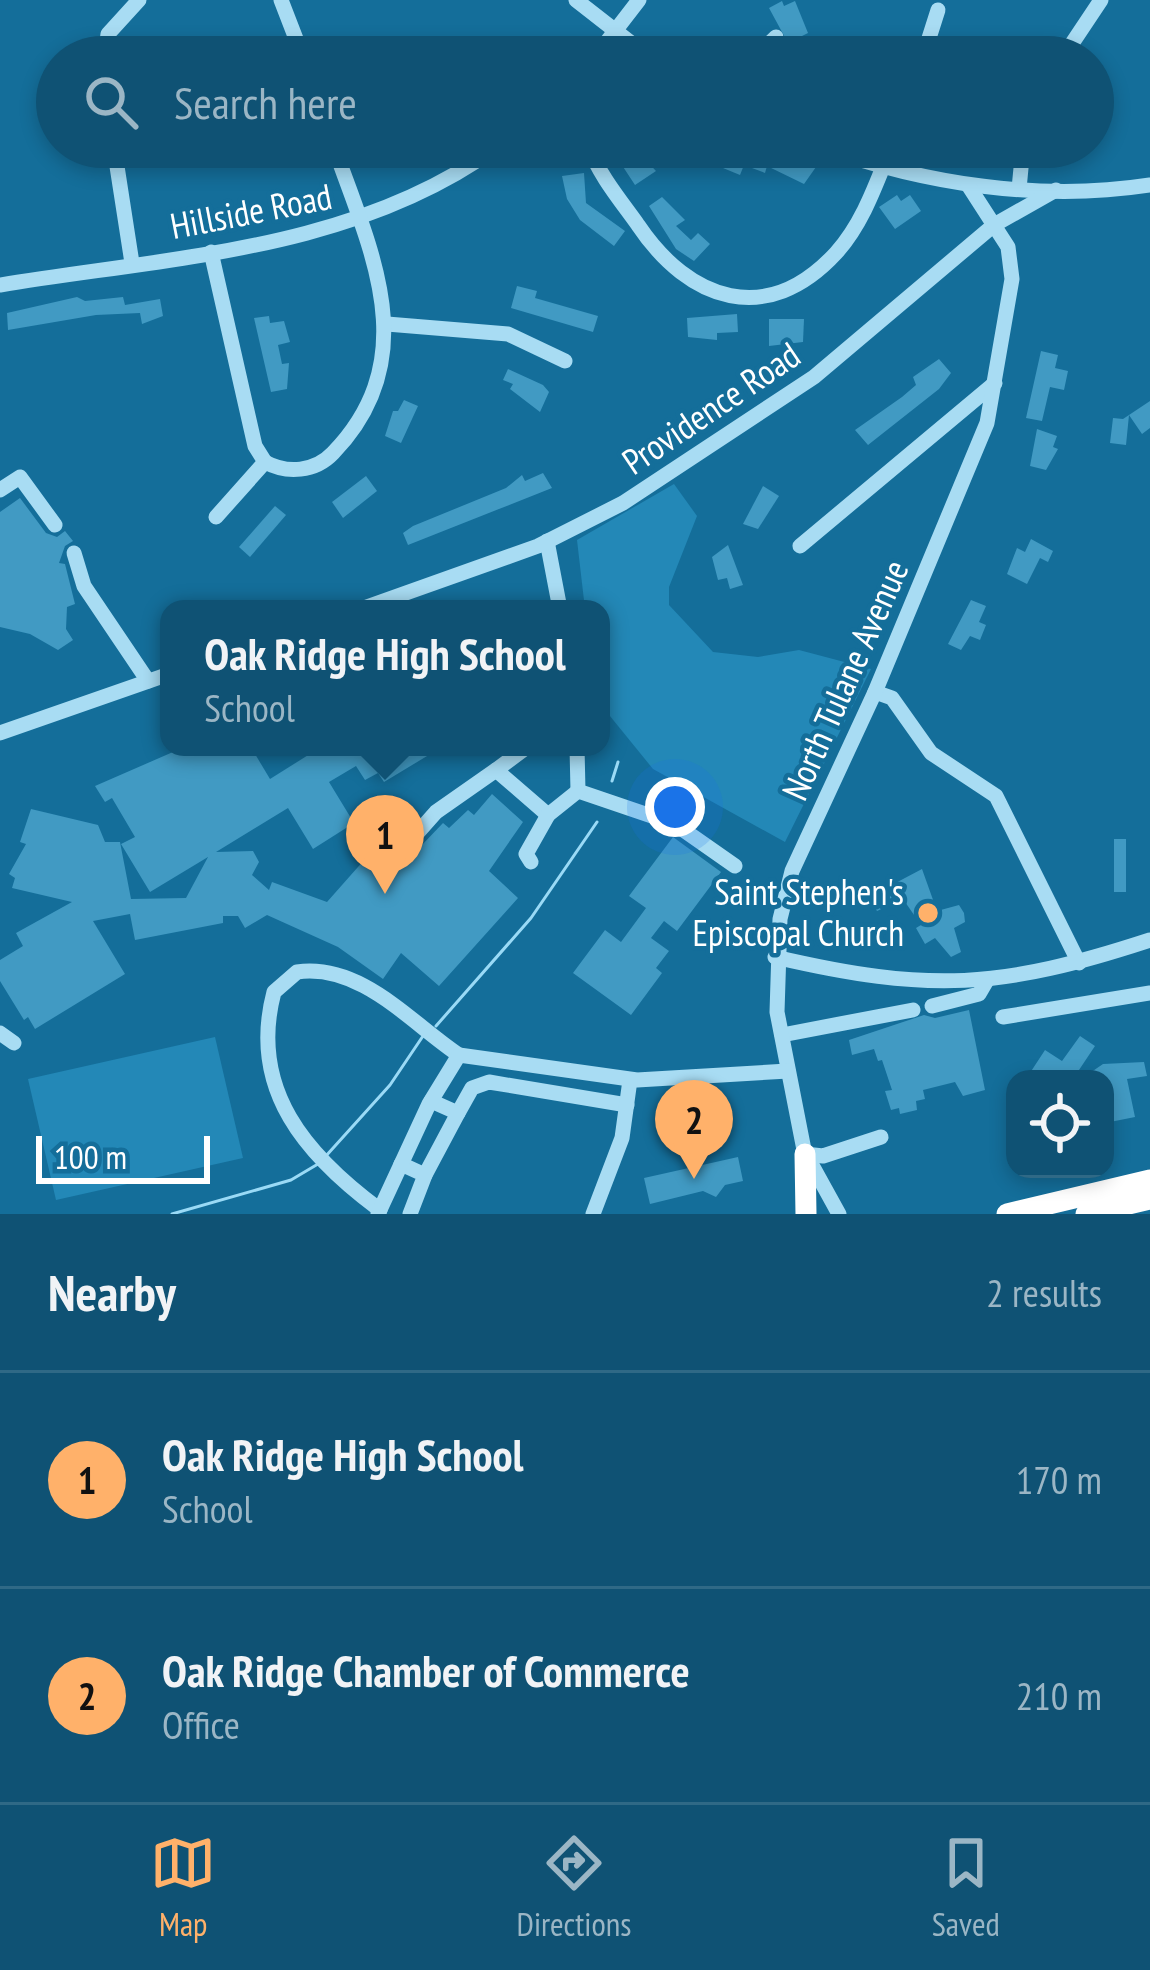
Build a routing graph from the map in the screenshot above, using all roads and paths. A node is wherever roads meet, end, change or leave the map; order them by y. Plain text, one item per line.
1 (139, 0) edge
2 (280, 0) edge
3 (576, 0) edge
4 (639, 0) edge
5 (1101, 0) edge
6 (938, 10) dead end
7 (615, 34) junction
8 (108, 36) edge
9 (295, 36) edge
10 (618, 36) edge
11 (930, 36) edge
12 (1077, 36) edge
13 (117, 168) edge
14 (341, 168) edge
15 (464, 168) edge
16 (603, 168) edge
17 (883, 168) edge
18 (888, 168) edge
19 (1021, 168) edge
20 (968, 185) junction
21 (1019, 189) junction
22 (1147, 189) edge
23 (1056, 190) junction
24 (359, 219) junction
25 (994, 225) junction
26 (211, 252) junction
27 (132, 263) junction
28 (0, 285) edge
29 (387, 324) junction
30 (566, 361) dead end
31 (996, 382) junction
32 (265, 462) junction
33 (0, 490) edge
34 (216, 518) dead end
35 (547, 542) junction
36 (800, 546) dead end
37 (386, 600) edge
38 (558, 600) edge
39 (160, 677) edge
40 (148, 681) junction
41 (875, 692) junction
42 (0, 733) edge
43 (515, 756) edge
44 (577, 756) edge
45 (496, 770) junction
46 (578, 791) junction
47 (548, 815) junction
48 (397, 856) dead end
49 (530, 862) dead end
50 (735, 866) dead end
51 (1150, 940) edge
52 (775, 957) junction
53 (1079, 963) junction
54 (986, 982) junction
55 (1150, 992) edge
56 (932, 1006) dead end
57 (913, 1010) dead end
58 (1003, 1017) dead end
59 (782, 1035) junction
60 (459, 1055) junction
61 (788, 1071) junction
62 (630, 1080) junction
63 (430, 1101) junction
64 (627, 1105) junction
65 (458, 1113) junction
66 (881, 1136) dead end
67 (806, 1154) junction
68 (401, 1164) junction
69 (425, 1174) junction
70 (1144, 1181) edge
71 (1150, 1199) edge
72 (379, 1212) edge
73 (410, 1214) edge
74 (593, 1214) edge
75 (806, 1214) edge
76 (816, 1214) edge
77 (839, 1214) edge
78 (1007, 1214) edge
79 (1086, 1214) edge

1 - 8 street
2 - 9 street
3 - 7 street
4 - 7 street
5 - 12 street
6 - 11 street
7 - 10 street
13 - 27 street
14 - 24 street
15 - 24 street, Hillside Road
16 - 17 street
18 - 20 street
19 - 21 street
20 - 21 street
20 - 25 street, North Tulane Avenue
21 - 23 street
22 - 23 street
23 - 25 street, Providence Road
24 - 26 street, Hillside Road
24 - 29 street
25 - 31 street, North Tulane Avenue
25 - 35 street, Providence Road
26 - 27 street, Hillside Road
26 - 32 street
27 - 28 street, Hillside Road
29 - 30 street
29 - 32 street
31 - 36 street
31 - 41 street, North Tulane Avenue
32 - 34 street
33 - 40 street
35 - 37 street, Providence Road
35 - 38 street
39 - 40 street
40 - 42 street
41 - 52 street, North Tulane Avenue
41 - 53 street
43 - 45 street
44 - 46 street
45 - 47 street
45 - 48 street
46 - 47 street
46 - 50 street
47 - 49 street
51 - 53 street
52 - 54 street
52 - 59 street, North Tulane Avenue
53 - 54 street
54 - 56 street
55 - 58 street
57 - 59 street
59 - 61 street, North Tulane Avenue
60 - 62 street
60 - 63 street
60 - 72 street
61 - 62 street
61 - 67 street, North Tulane Avenue
62 - 64 street
63 - 65 street
63 - 68 street
64 - 65 street
64 - 74 street
65 - 69 street
66 - 67 street
67 - 75 highway
67 - 76 street, North Tulane Avenue
67 - 77 street
68 - 69 street
68 - 72 street
69 - 73 street
70 - 78 highway
71 - 79 highway

